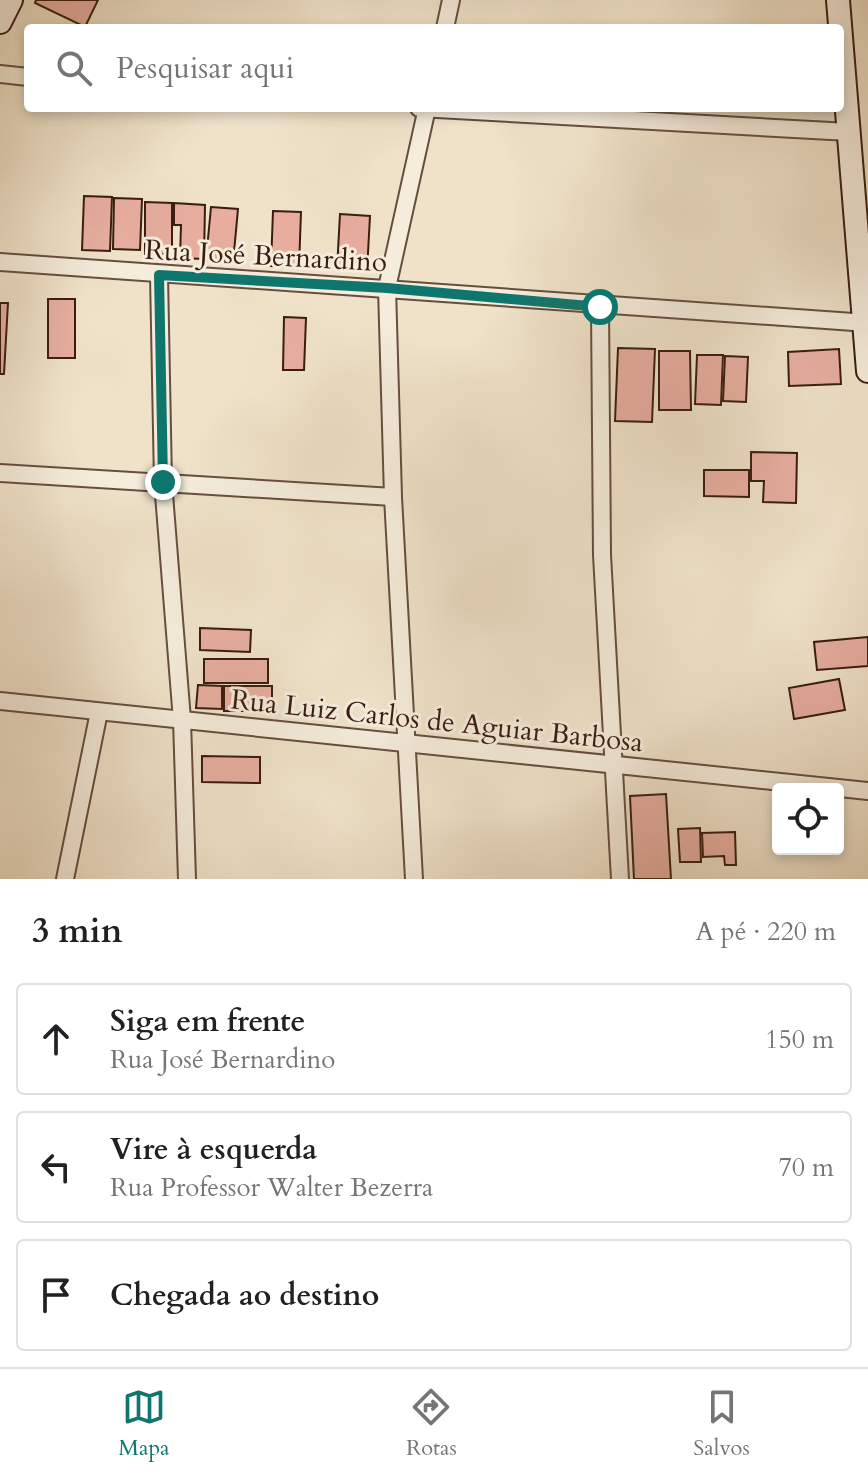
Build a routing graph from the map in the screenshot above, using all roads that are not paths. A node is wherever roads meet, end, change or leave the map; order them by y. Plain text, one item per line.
1 (11, 0) edge
2 (451, 0) edge
3 (838, 0) edge
4 (0, 22) edge
5 (446, 24) edge
6 (840, 24) edge
7 (844, 72) edge
8 (0, 74) edge
9 (24, 77) edge
10 (426, 112) edge
11 (497, 112) edge
12 (849, 132) junction
13 (0, 262) edge
14 (159, 275) junction
15 (387, 288) junction
16 (600, 307) junction
17 (866, 323) edge
18 (868, 371) edge
19 (0, 473) edge
20 (163, 482) junction
21 (393, 497) junction
22 (0, 701) edge
23 (99, 712) junction
24 (182, 720) junction
25 (406, 742) junction
26 (614, 763) junction
27 (868, 791) edge
28 (65, 879) edge
29 (187, 879) edge
30 (414, 879) edge
31 (620, 879) edge

1 - 4 street
2 - 5 street
3 - 6 street
7 - 12 street
8 - 9 street
10 - 15 street
11 - 12 street
12 - 17 street
13 - 14 street, Rua José Bernardino
14 - 15 street, Rua José Bernardino
14 - 20 street
15 - 16 street, Rua José Bernardino
15 - 21 street
16 - 17 street, Rua José Bernardino
16 - 26 street
17 - 18 street
19 - 20 street
20 - 21 street
20 - 24 street
21 - 25 street
22 - 23 street, Rua Luiz Carlos de Aguiar Barbosa
23 - 24 street, Rua Luiz Carlos de Aguiar Barbosa
23 - 28 street
24 - 25 street, Rua Luiz Carlos de Aguiar Barbosa
24 - 29 street
25 - 26 street, Rua Luiz Carlos de Aguiar Barbosa
25 - 30 street
26 - 27 street, Rua Luiz Carlos de Aguiar Barbosa
26 - 31 street

